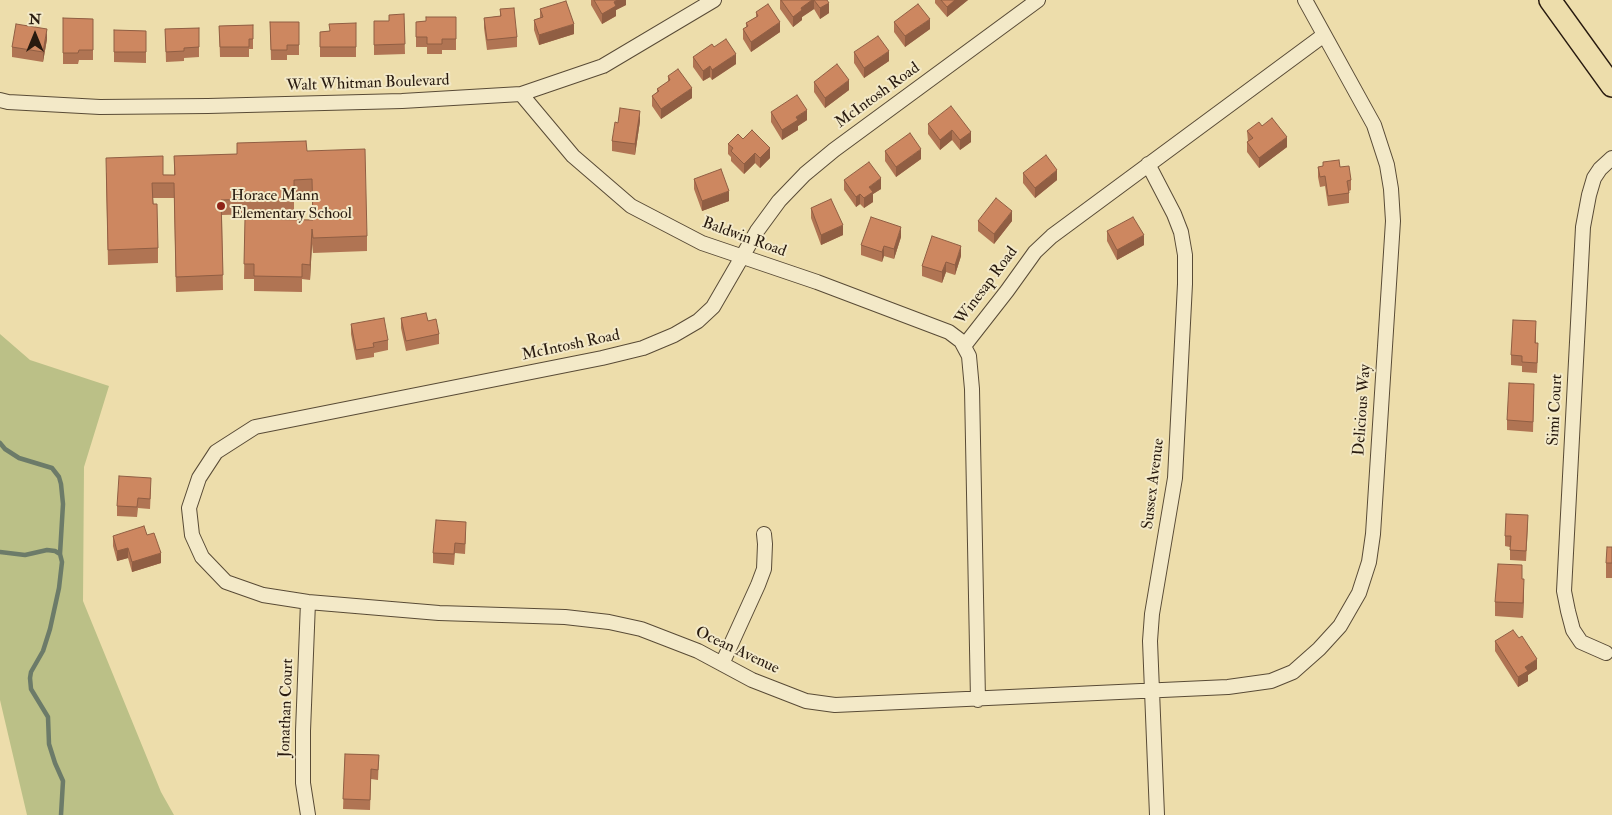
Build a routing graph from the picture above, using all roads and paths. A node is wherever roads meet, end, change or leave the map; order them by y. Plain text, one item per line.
1 (714, 0) edge
2 (1038, 0) edge
3 (1305, 0) edge
4 (1550, 0) edge
5 (1324, 35) junction
6 (1612, 86) edge
7 (521, 94) junction
8 (0, 100) edge
9 (1612, 158) edge
10 (1148, 164) junction
11 (742, 257) junction
12 (964, 346) junction
13 (764, 534) dead end
14 (308, 602) junction
15 (1606, 653) dead end
16 (722, 664) junction
17 (1152, 691) junction
18 (978, 700) junction
19 (308, 815) edge
20 (1157, 815) edge

1 - 7 street, Walt Whitman Boulevard
2 - 11 street, McIntosh Road
3 - 5 street, Delicious Way
4 - 6 main road
5 - 10 street, Winesap Road
5 - 17 street, Delicious Way
7 - 8 street, Walt Whitman Boulevard
7 - 11 street, Baldwin Road
9 - 15 street, Simi Court
10 - 12 street, Winesap Road
10 - 17 street, Sussex Avenue
11 - 12 street, Baldwin Road
11 - 14 street, McIntosh Road
12 - 18 street, Winesap Road
13 - 16 street
14 - 16 street, Ocean Avenue
14 - 19 street, Jonathan Court
16 - 18 street, Ocean Avenue
17 - 18 street, Ocean Avenue
17 - 20 street, Sussex Avenue

